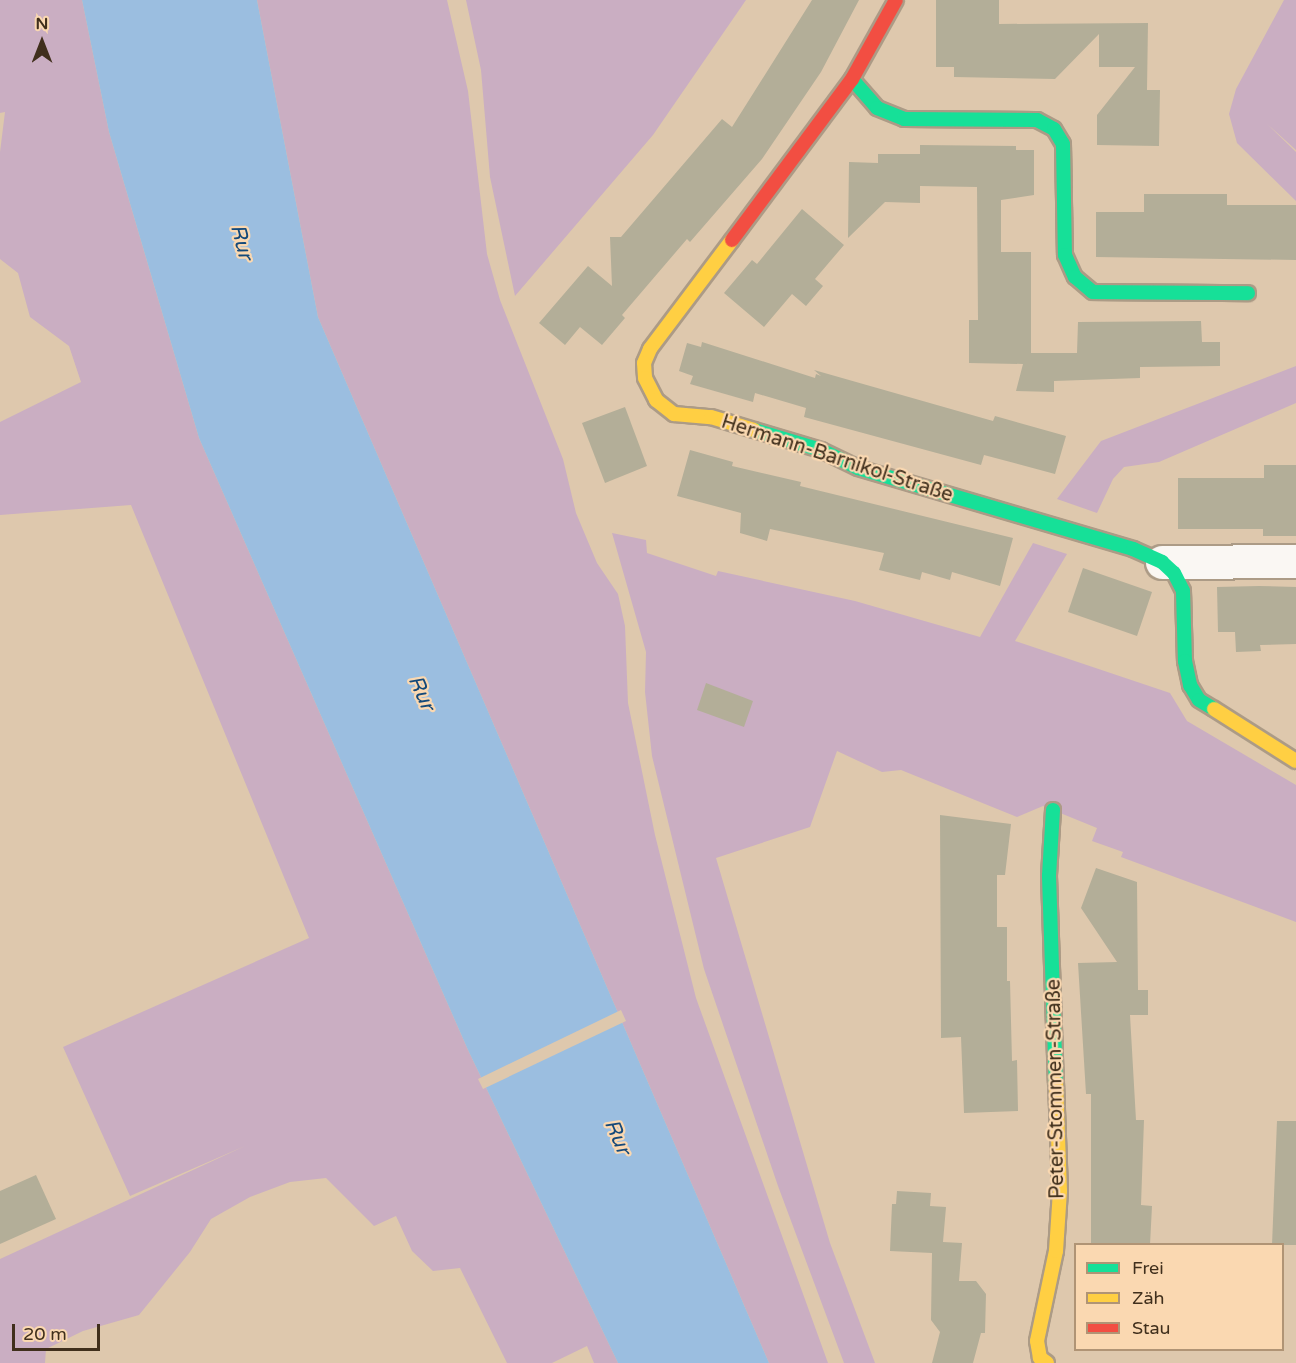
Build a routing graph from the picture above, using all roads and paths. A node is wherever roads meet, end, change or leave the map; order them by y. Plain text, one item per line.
1 (896, 0) edge
2 (852, 79) junction
3 (1248, 293) dead end
4 (1296, 561) edge
5 (1162, 562) junction
6 (1296, 761) edge
7 (1053, 810) dead end
8 (1047, 1363) edge

1 - 2 street, Hermann-Barnikol-Straße
2 - 3 street
2 - 5 street, Hermann-Barnikol-Straße
4 - 5 street
5 - 6 street, Hermann-Barnikol-Straße
7 - 8 street, Peter-Stommen-Straße

